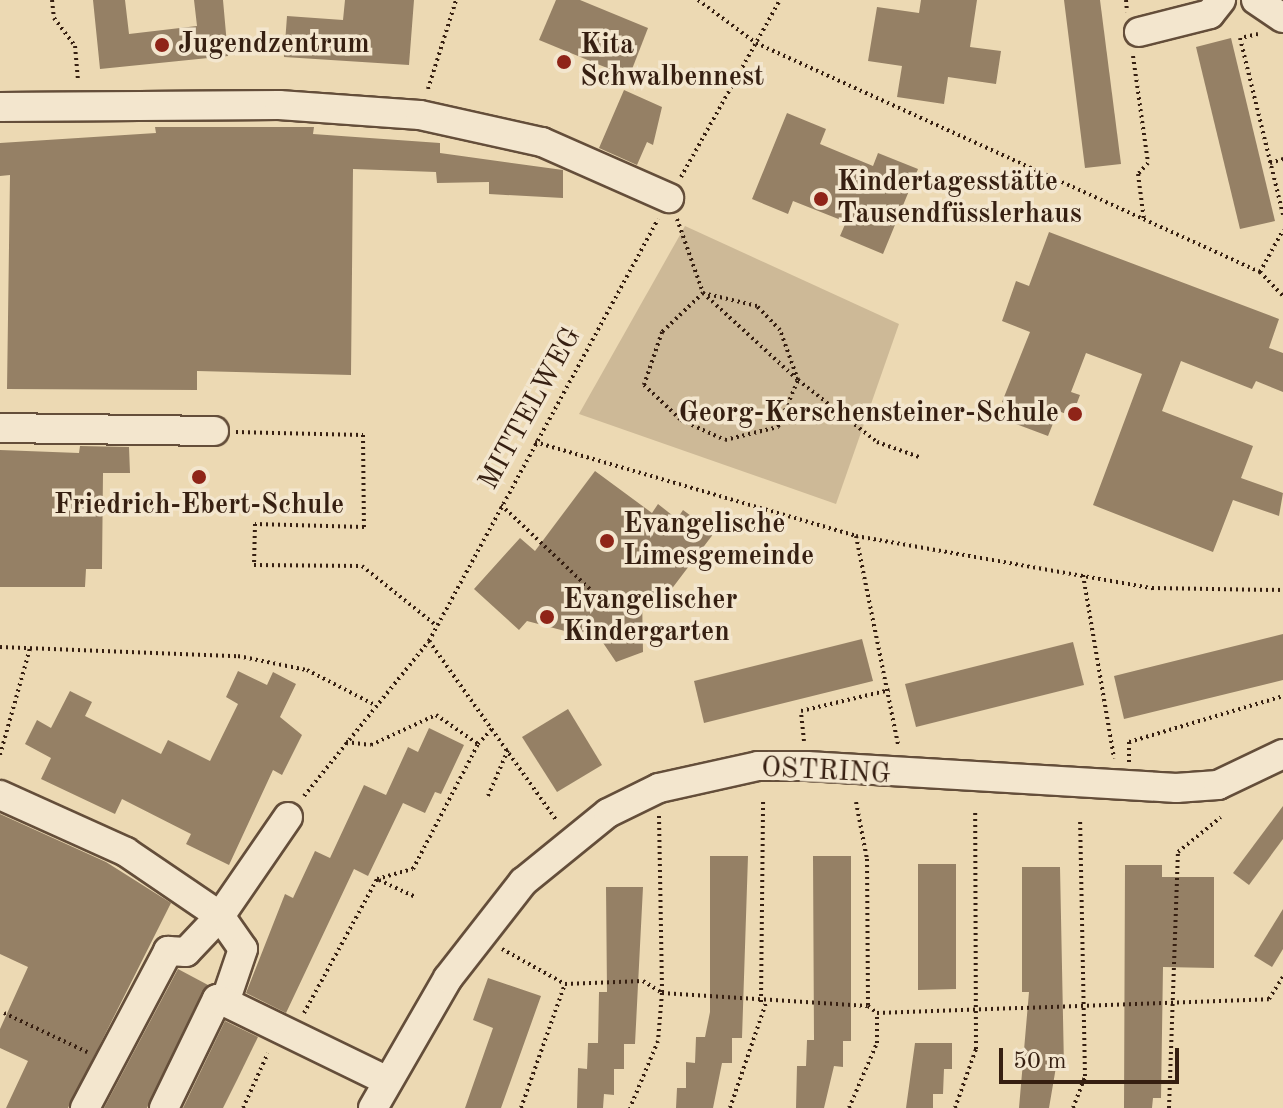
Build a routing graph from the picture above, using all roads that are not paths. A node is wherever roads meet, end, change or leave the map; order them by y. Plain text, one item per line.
1 (1221, 0) edge
2 (1256, 0) edge
3 (1276, 24) edge
4 (1133, 33) road end
5 (0, 107) edge
6 (669, 198) road end
7 (0, 428) edge
8 (214, 431) road end
9 (1283, 754) edge
10 (0, 795) edge
11 (288, 817) road end
12 (220, 916) junction
13 (225, 1002) junction
14 (388, 1081) junction
15 (85, 1108) edge
16 (164, 1108) edge
17 (373, 1108) edge

1 - 4 street
2 - 3 street
5 - 6 street
7 - 8 street
9 - 14 street, OSTRING
10 - 12 street
11 - 12 street
12 - 13 street
12 - 15 street
13 - 14 street
13 - 16 street
14 - 17 street, OSTRING

